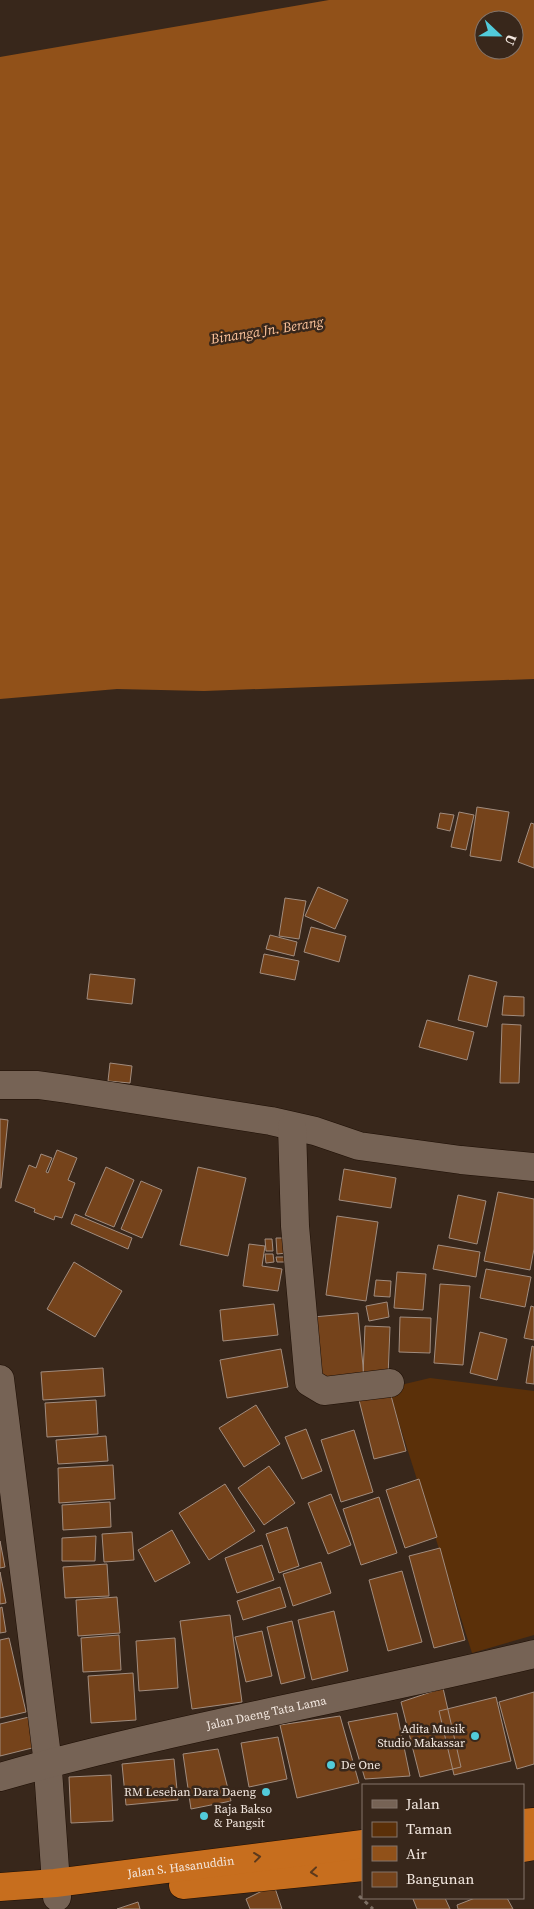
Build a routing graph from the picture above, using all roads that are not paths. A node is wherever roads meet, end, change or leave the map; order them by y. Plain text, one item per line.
1 (0, 1085) edge
2 (292, 1127) junction
3 (534, 1167) edge
4 (0, 1379) edge
5 (390, 1383) dead end
6 (7, 1494) edge
7 (534, 1654) edge
8 (48, 1764) junction
9 (0, 1777) edge
10 (362, 1844) edge
11 (362, 1867) edge
12 (0, 1887) edge
13 (56, 1890) junction
14 (0, 1901) edge

1 - 2 street
2 - 3 street
2 - 5 street
4 - 6 street
6 - 8 street
7 - 8 street, Jalan Daeng Tata Lama
8 - 9 street, Jalan Daeng Tata Lama
8 - 13 street
13 -> 10 highway, Jalan S. Hasanuddin
11 -> 13 highway, Jalan S. Hasanuddin
12 - 13 highway, Jalan S. Hasanuddin
13 - 14 highway, Jalan S. Hasanuddin

